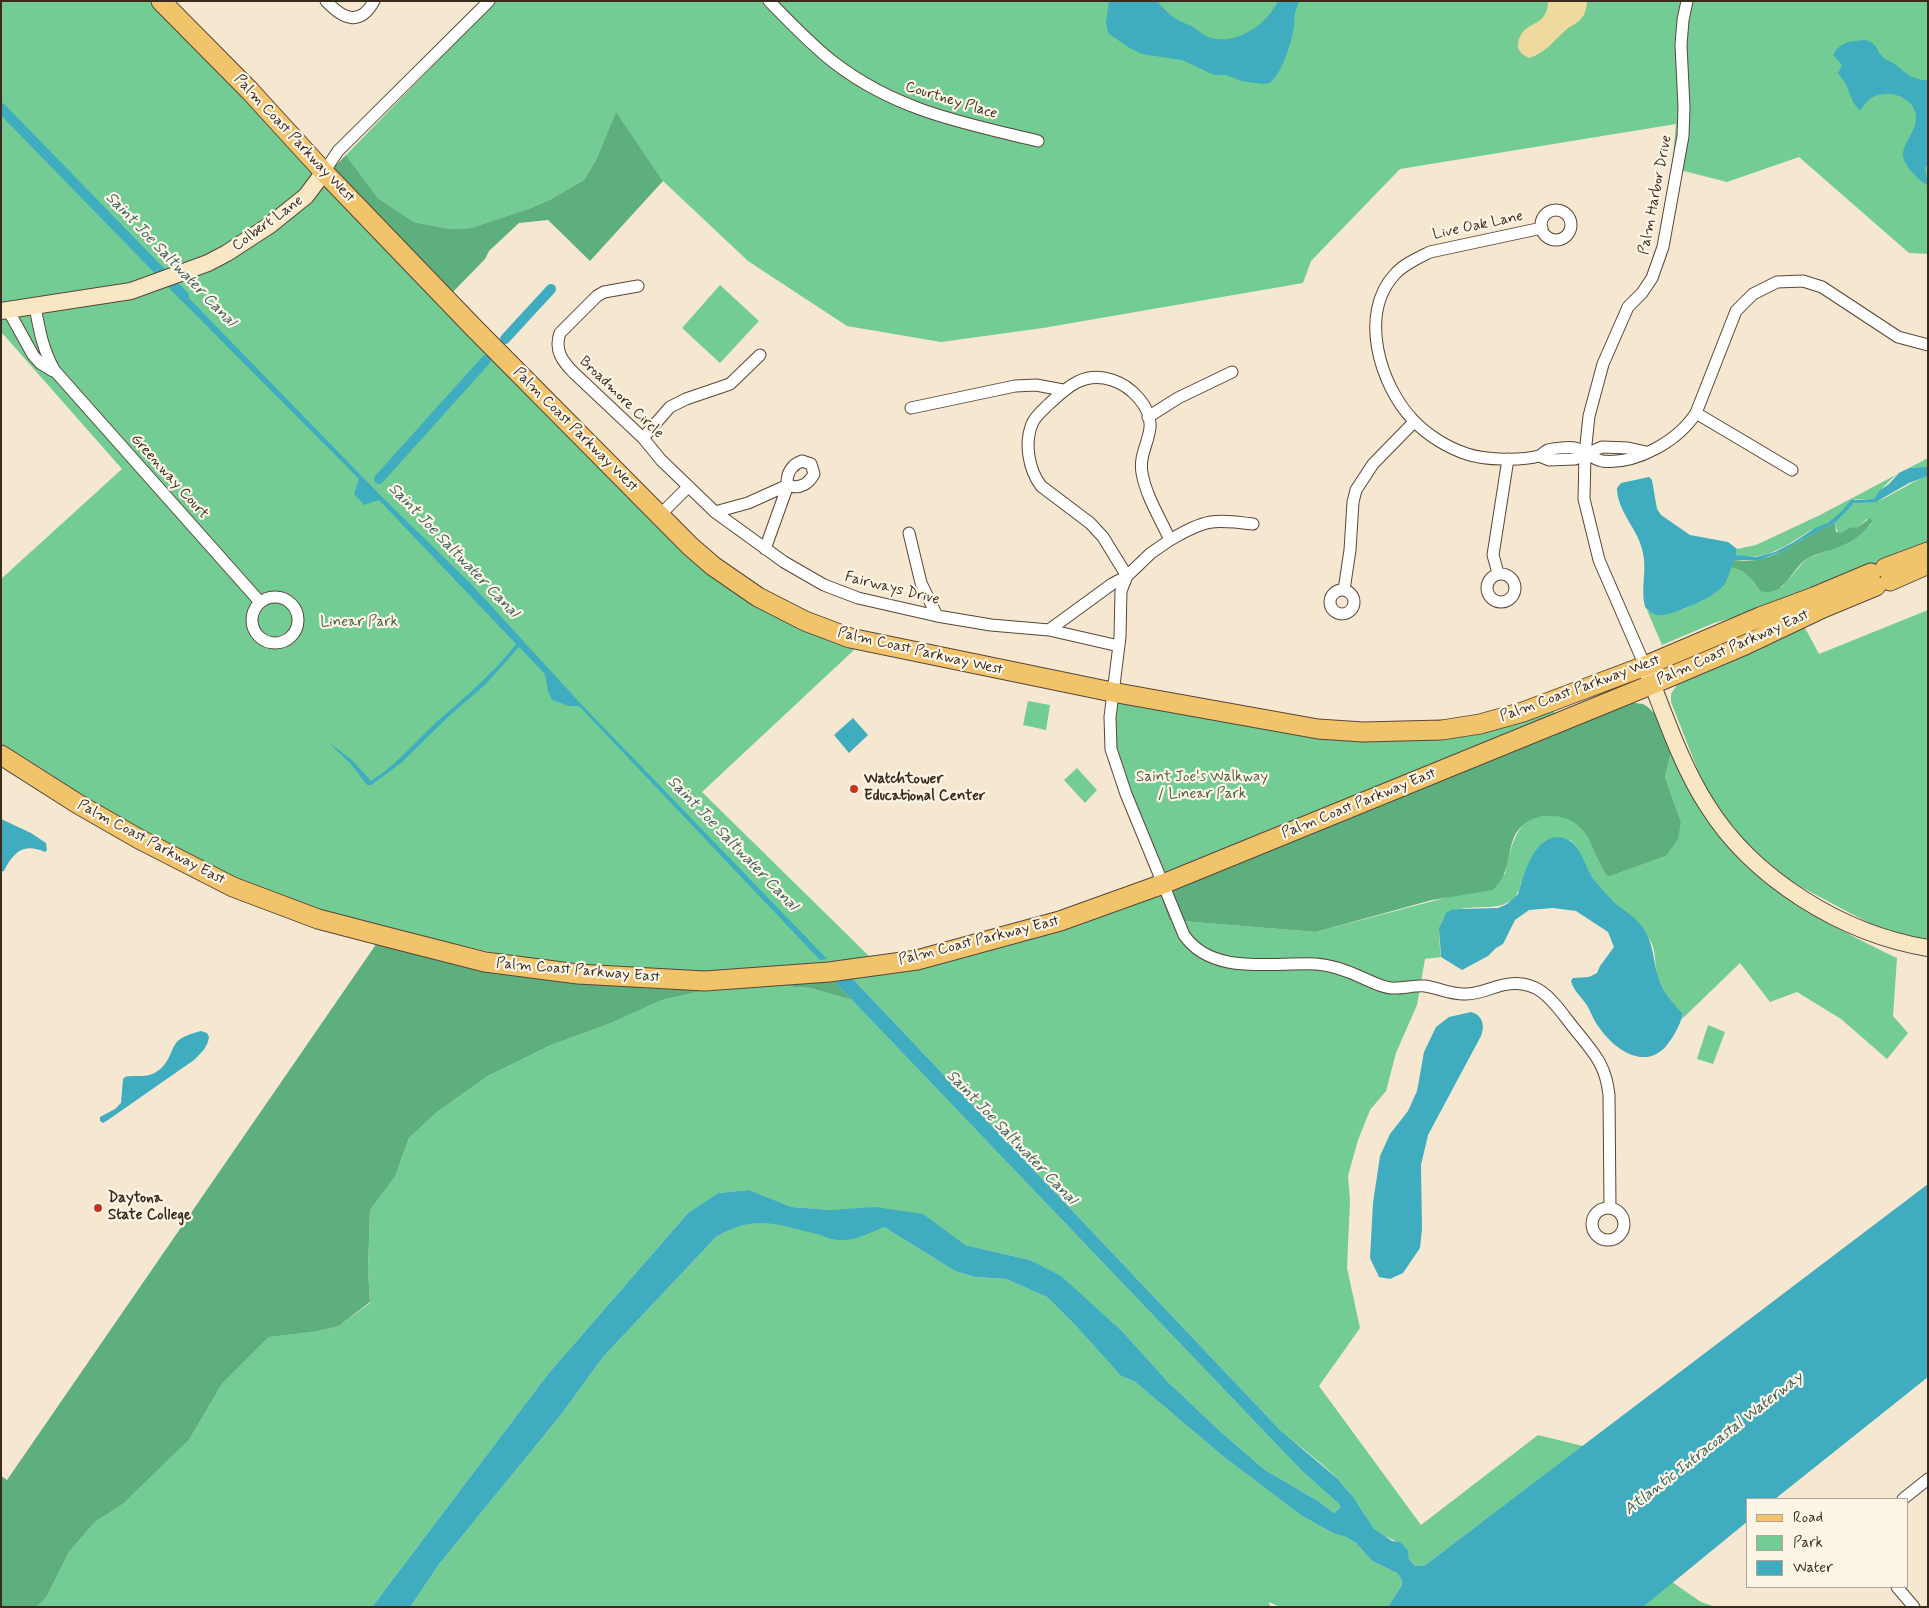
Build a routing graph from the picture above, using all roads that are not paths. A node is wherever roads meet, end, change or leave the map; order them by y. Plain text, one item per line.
1 (161, 1) edge
2 (326, 1) edge
3 (374, 1) edge
4 (489, 1) edge
5 (769, 1) edge
6 (1687, 1) edge
7 (1038, 141) dead end
8 (324, 172) junction
9 (1542, 228) dead end
10 (638, 286) dead end
11 (35, 306) junction
12 (5, 311) edge
13 (1928, 345) edge
14 (760, 354) dead end
15 (55, 372) junction
16 (1232, 372) dead end
17 (1063, 390) junction
18 (911, 408) dead end
19 (1696, 413) junction
20 (1148, 417) junction
21 (1414, 422) junction
22 (643, 438) junction
23 (1585, 454) junction
24 (1508, 459) junction
25 (662, 460) joint
26 (1792, 470) dead end
27 (688, 487) junction
28 (715, 512) junction
29 (659, 516) junction
30 (1253, 524) dead end
31 (909, 533) dead end
32 (1170, 540) junction
33 (765, 549) junction
34 (1928, 552) edge
35 (1928, 564) edge
36 (1498, 574) dead end
37 (1127, 576) junction
38 (1881, 577) junction
39 (1344, 590) dead end
40 (260, 602) junction
41 (1818, 602) junction
42 (937, 616) junction
43 (1049, 630) junction
44 (1120, 646) junction
45 (1645, 666) junction
46 (1653, 684) junction
47 (1112, 692) junction
48 (1, 755) edge
49 (1163, 884) junction
50 (1928, 948) edge
51 (1610, 1208) dead end
52 (1928, 1479) edge
53 (1904, 1498) edge
54 (1898, 1588) edge
55 (1914, 1607) edge

1 - 8 main road, Palm Coast Parkway West
2 - 3 street
4 - 8 street, Colbert Lane
5 - 7 street, Courtney Place
6 - 23 street, Palm Harbor Drive
8 - 11 street, Colbert Lane
8 - 29 main road, Palm Coast Parkway West
9 - 21 street, Live Oak Lane
10 - 22 street, Broadmore Circle
11 - 12 street, Colbert Lane
11 - 15 street
12 - 15 street
13 - 19 street, Live Oak Lane
14 - 22 street
15 - 40 street, Greenway Court
16 - 20 street
17 - 18 street
17 - 20 street
17 - 37 street
19 - 23 street, Live Oak Lane
19 - 26 street
20 - 32 street
21 - 24 street, Live Oak Lane
21 - 39 street
22 - 25 street, Broadmore Circle
23 - 24 street, Live Oak Lane
23 - 45 street, Palm Harbor Drive
24 - 36 street
25 - 27 street, Fairways Drive
27 - 28 street, Fairways Drive
27 - 29 street
28 - 33 street, Fairways Drive
28 - 33 street
29 - 47 main road, Palm Coast Parkway West
30 - 32 street
31 - 42 street
32 - 37 street
33 - 42 street, Fairways Drive
34 - 38 main road
35 - 38 main road
37 - 43 street
37 - 44 street
38 - 41 main road
40 - 40 street
41 - 45 main road, Palm Coast Parkway West
41 - 46 main road, Palm Coast Parkway East
42 - 43 street, Fairways Drive
43 - 44 street, Fairways Drive
44 - 47 street
45 - 46 street
45 - 47 main road, Palm Coast Parkway West
46 - 49 main road, Palm Coast Parkway East
46 - 50 street
47 - 49 street
48 - 49 main road, Palm Coast Parkway East
49 - 51 street
52 - 53 street
54 - 55 street

